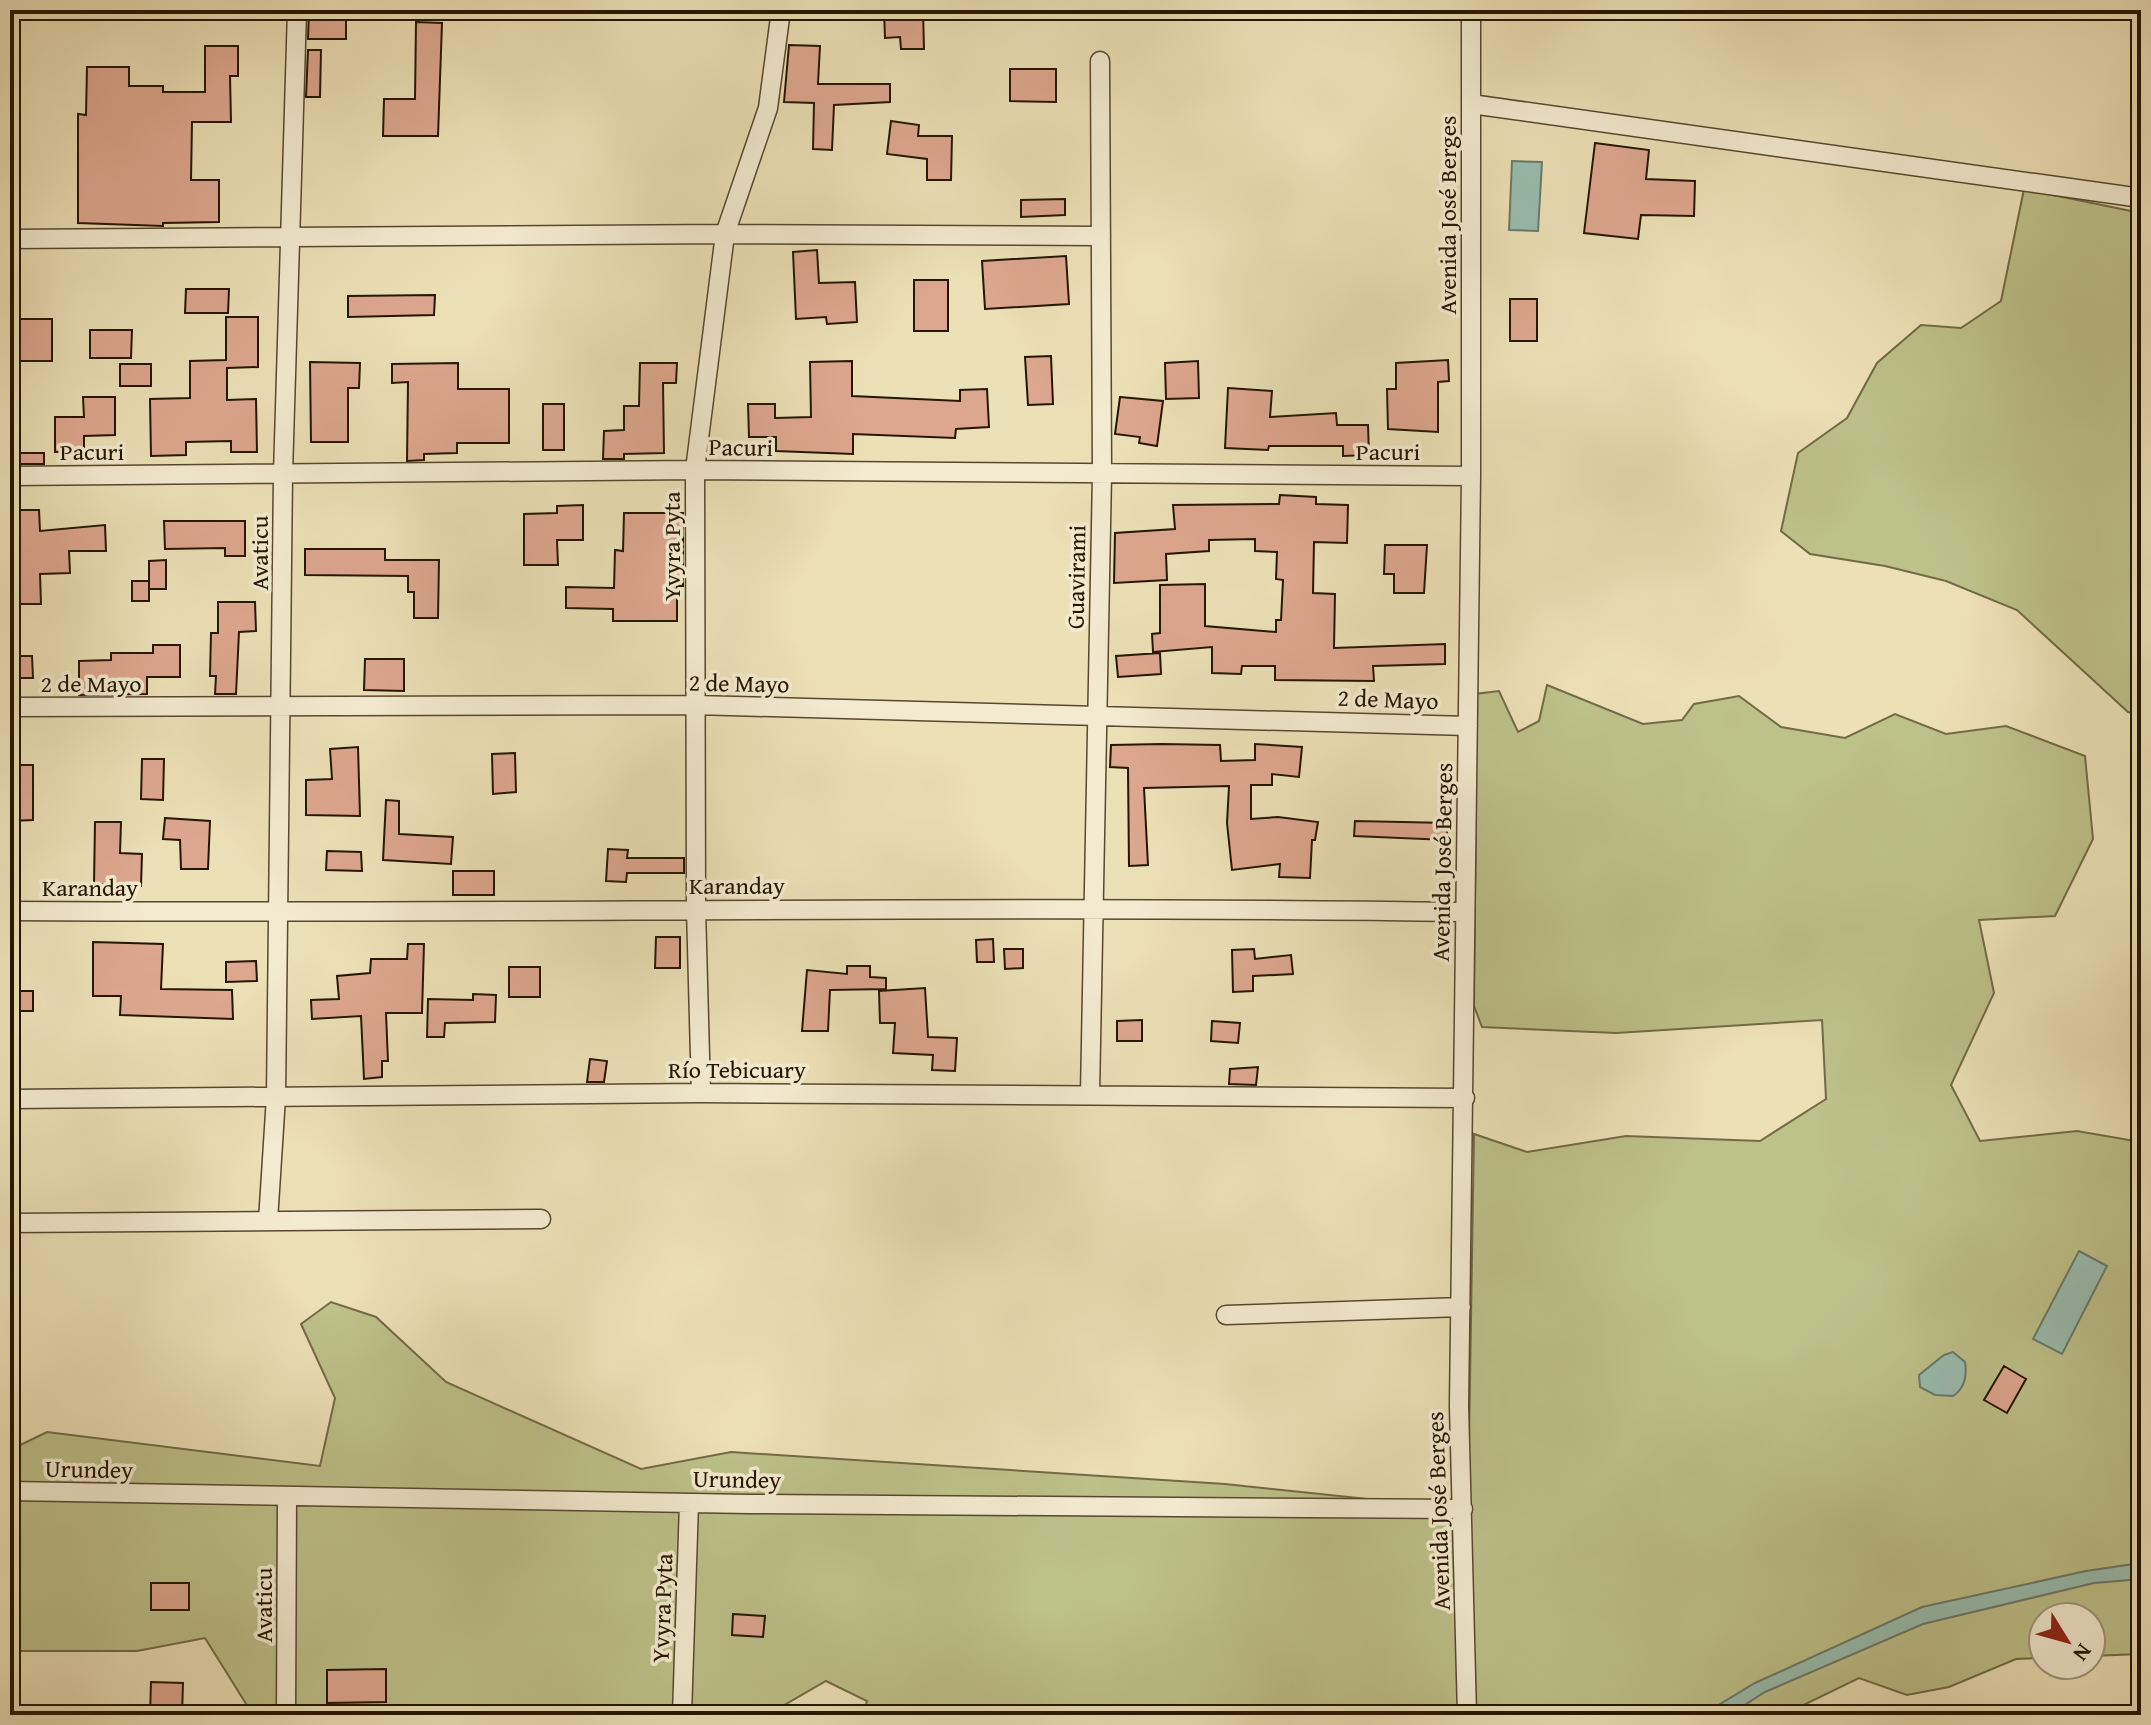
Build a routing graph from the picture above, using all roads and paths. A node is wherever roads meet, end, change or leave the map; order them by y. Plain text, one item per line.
1 (297, 10) edge
2 (781, 10) edge
3 (1471, 10) edge
4 (1100, 61) dead end
5 (1471, 104) junction
6 (2141, 198) edge
7 (725, 234) junction
8 (1101, 236) junction
9 (291, 238) junction
10 (10, 239) edge
11 (695, 470) junction
12 (283, 474) junction
13 (1102, 474) junction
14 (10, 476) edge
15 (1471, 476) junction
16 (695, 705) junction
17 (283, 706) junction
18 (10, 707) edge
19 (1098, 714) junction
20 (1468, 726) junction
21 (1092, 907) junction
22 (696, 909) junction
23 (10, 911) edge
24 (1465, 912) junction
25 (280, 913) junction
26 (701, 1093) junction
27 (1090, 1094) junction
28 (276, 1097) junction
29 (1465, 1098) junction
30 (10, 1099) edge
31 (541, 1219) dead end
32 (268, 1221) junction
33 (10, 1223) edge
34 (1461, 1307) junction
35 (1226, 1315) dead end
36 (10, 1491) edge
37 (287, 1496) junction
38 (689, 1503) junction
39 (1463, 1509) junction
40 (286, 1715) edge
41 (682, 1715) edge
42 (1467, 1715) edge

1 - 9 street, Avaticu
2 - 7 street, Yvyra Pyta
3 - 5 street, Avenida José Berges
4 - 8 street, Guavirami
5 - 6 street
5 - 15 street, Avenida José Berges
7 - 8 street
7 - 9 street
7 - 11 street, Yvyra Pyta
8 - 13 street, Guavirami
9 - 10 street
9 - 12 street, Avaticu
11 - 12 street, Pacuri
11 - 13 street, Pacuri
11 - 16 street, Yvyra Pyta
12 - 14 street, Pacuri
12 - 17 street, Avaticu
13 - 15 street, Pacuri
13 - 19 street, Guavirami
15 - 20 street, Avenida José Berges
16 - 17 street, 2 de Mayo
16 - 19 street, 2 de Mayo
16 - 22 street, Yvyra Pyta
17 - 18 street, 2 de Mayo
17 - 25 street, Avaticu
19 - 20 street, 2 de Mayo
19 - 21 street, Guavirami
20 - 24 street, Avenida José Berges
21 - 22 street, Karanday
21 - 24 street, Karanday
21 - 27 street, Guavirami
22 - 25 street, Karanday
22 - 26 street, Yvyra Pyta
23 - 25 street, Karanday
24 - 29 street, Avenida José Berges
25 - 28 street, Avaticu
26 - 27 street, Río Tebicuary
26 - 28 street, Río Tebicuary
27 - 29 street, Río Tebicuary
28 - 30 street, Río Tebicuary
28 - 32 street, Avaticu
29 - 34 street, Avenida José Berges
31 - 32 street
32 - 33 street
34 - 35 street
34 - 39 street, Avenida José Berges
36 - 37 street, Urundey
37 - 38 street, Urundey
37 - 40 street, Avaticu
38 - 39 street, Urundey
38 - 41 street, Yvyra Pyta
39 - 42 street, Avenida José Berges

